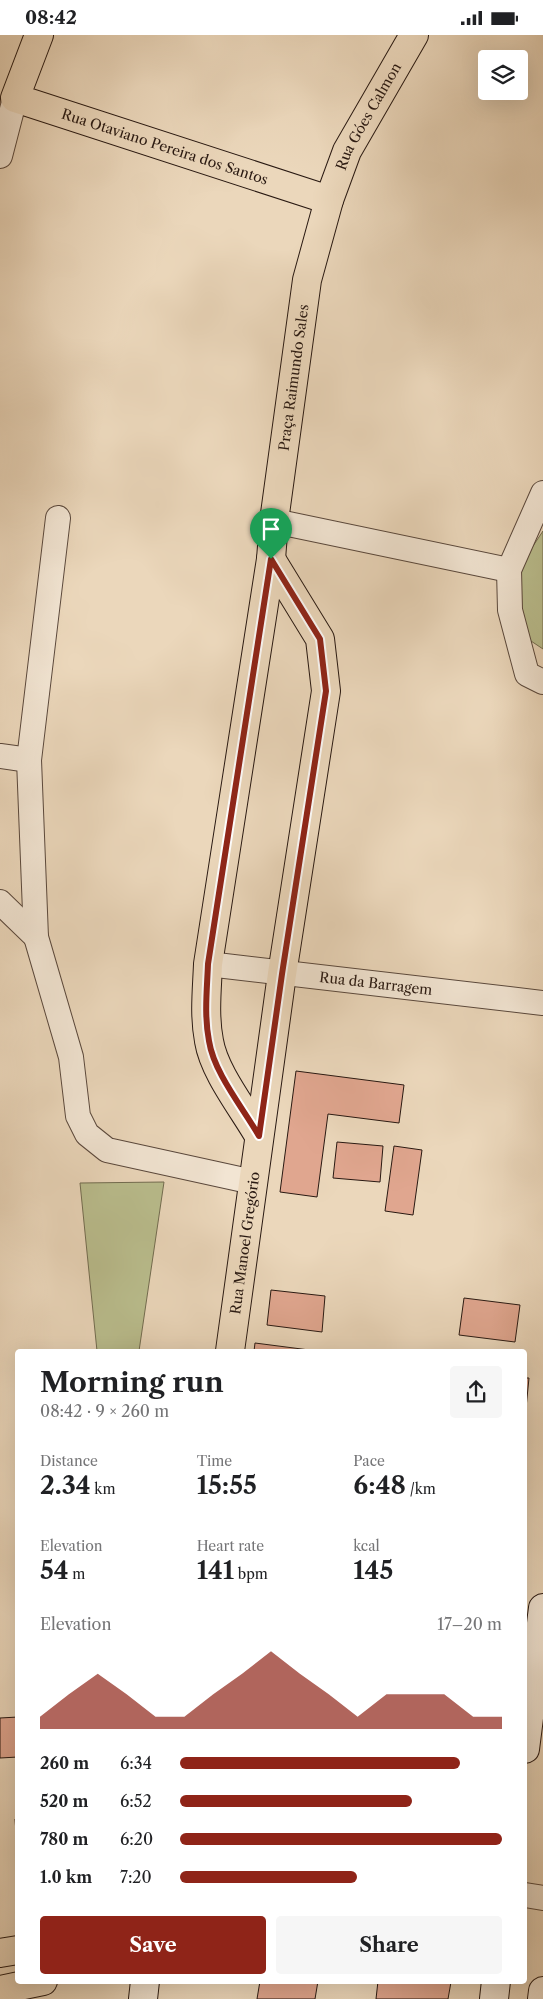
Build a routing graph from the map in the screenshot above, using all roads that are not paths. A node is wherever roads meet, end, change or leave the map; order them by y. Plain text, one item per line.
1 (39, 35) edge
2 (414, 35) edge
3 (8, 96) edge
4 (0, 156) edge
5 (329, 200) junction
6 (543, 493) edge
7 (58, 518) dead end
8 (274, 521) junction
9 (271, 559) junction
10 (509, 570) junction
11 (543, 682) edge
12 (0, 756) edge
13 (29, 760) junction
14 (0, 902) edge
15 (36, 937) junction
16 (208, 964) junction
17 (282, 974) junction
18 (543, 1003) edge
19 (259, 1136) junction
20 (253, 1182) junction
21 (230, 1349) edge
22 (543, 1608) edge
23 (527, 1733) edge
24 (527, 1895) edge
25 (543, 1898) edge
26 (15, 1950) edge
27 (0, 1953) edge
28 (29, 1984) edge
29 (145, 1984) edge
30 (496, 1984) edge
31 (0, 1990) edge
32 (543, 1991) edge
33 (143, 1999) edge
34 (494, 1999) edge
35 (542, 1999) edge

1 - 3 main road
2 - 5 main road, Rua Góes Calmon
3 - 4 street
3 - 5 main road, Rua Otaviano Pereira dos Santos
5 - 8 main road, Praça Raimundo Sales
6 - 10 street
7 - 13 street
8 - 9 main road, Praça Raimundo Sales
8 - 10 street
9 - 16 main road, Praça Raimundo Sales
9 - 17 main road
10 - 11 street
12 - 13 street
13 - 15 street
14 - 15 street
15 - 20 street
16 - 17 street, Rua da Barragem
16 - 19 main road, Praça Raimundo Sales
17 - 18 street, Rua da Barragem
17 - 19 main road
19 - 20 main road, Rua Manoel Gregório
20 - 21 main road, Rua Manoel Gregório
22 - 23 street
24 - 25 street
26 - 27 main road
28 - 31 main road
29 - 33 street
30 - 34 street
32 - 35 street

